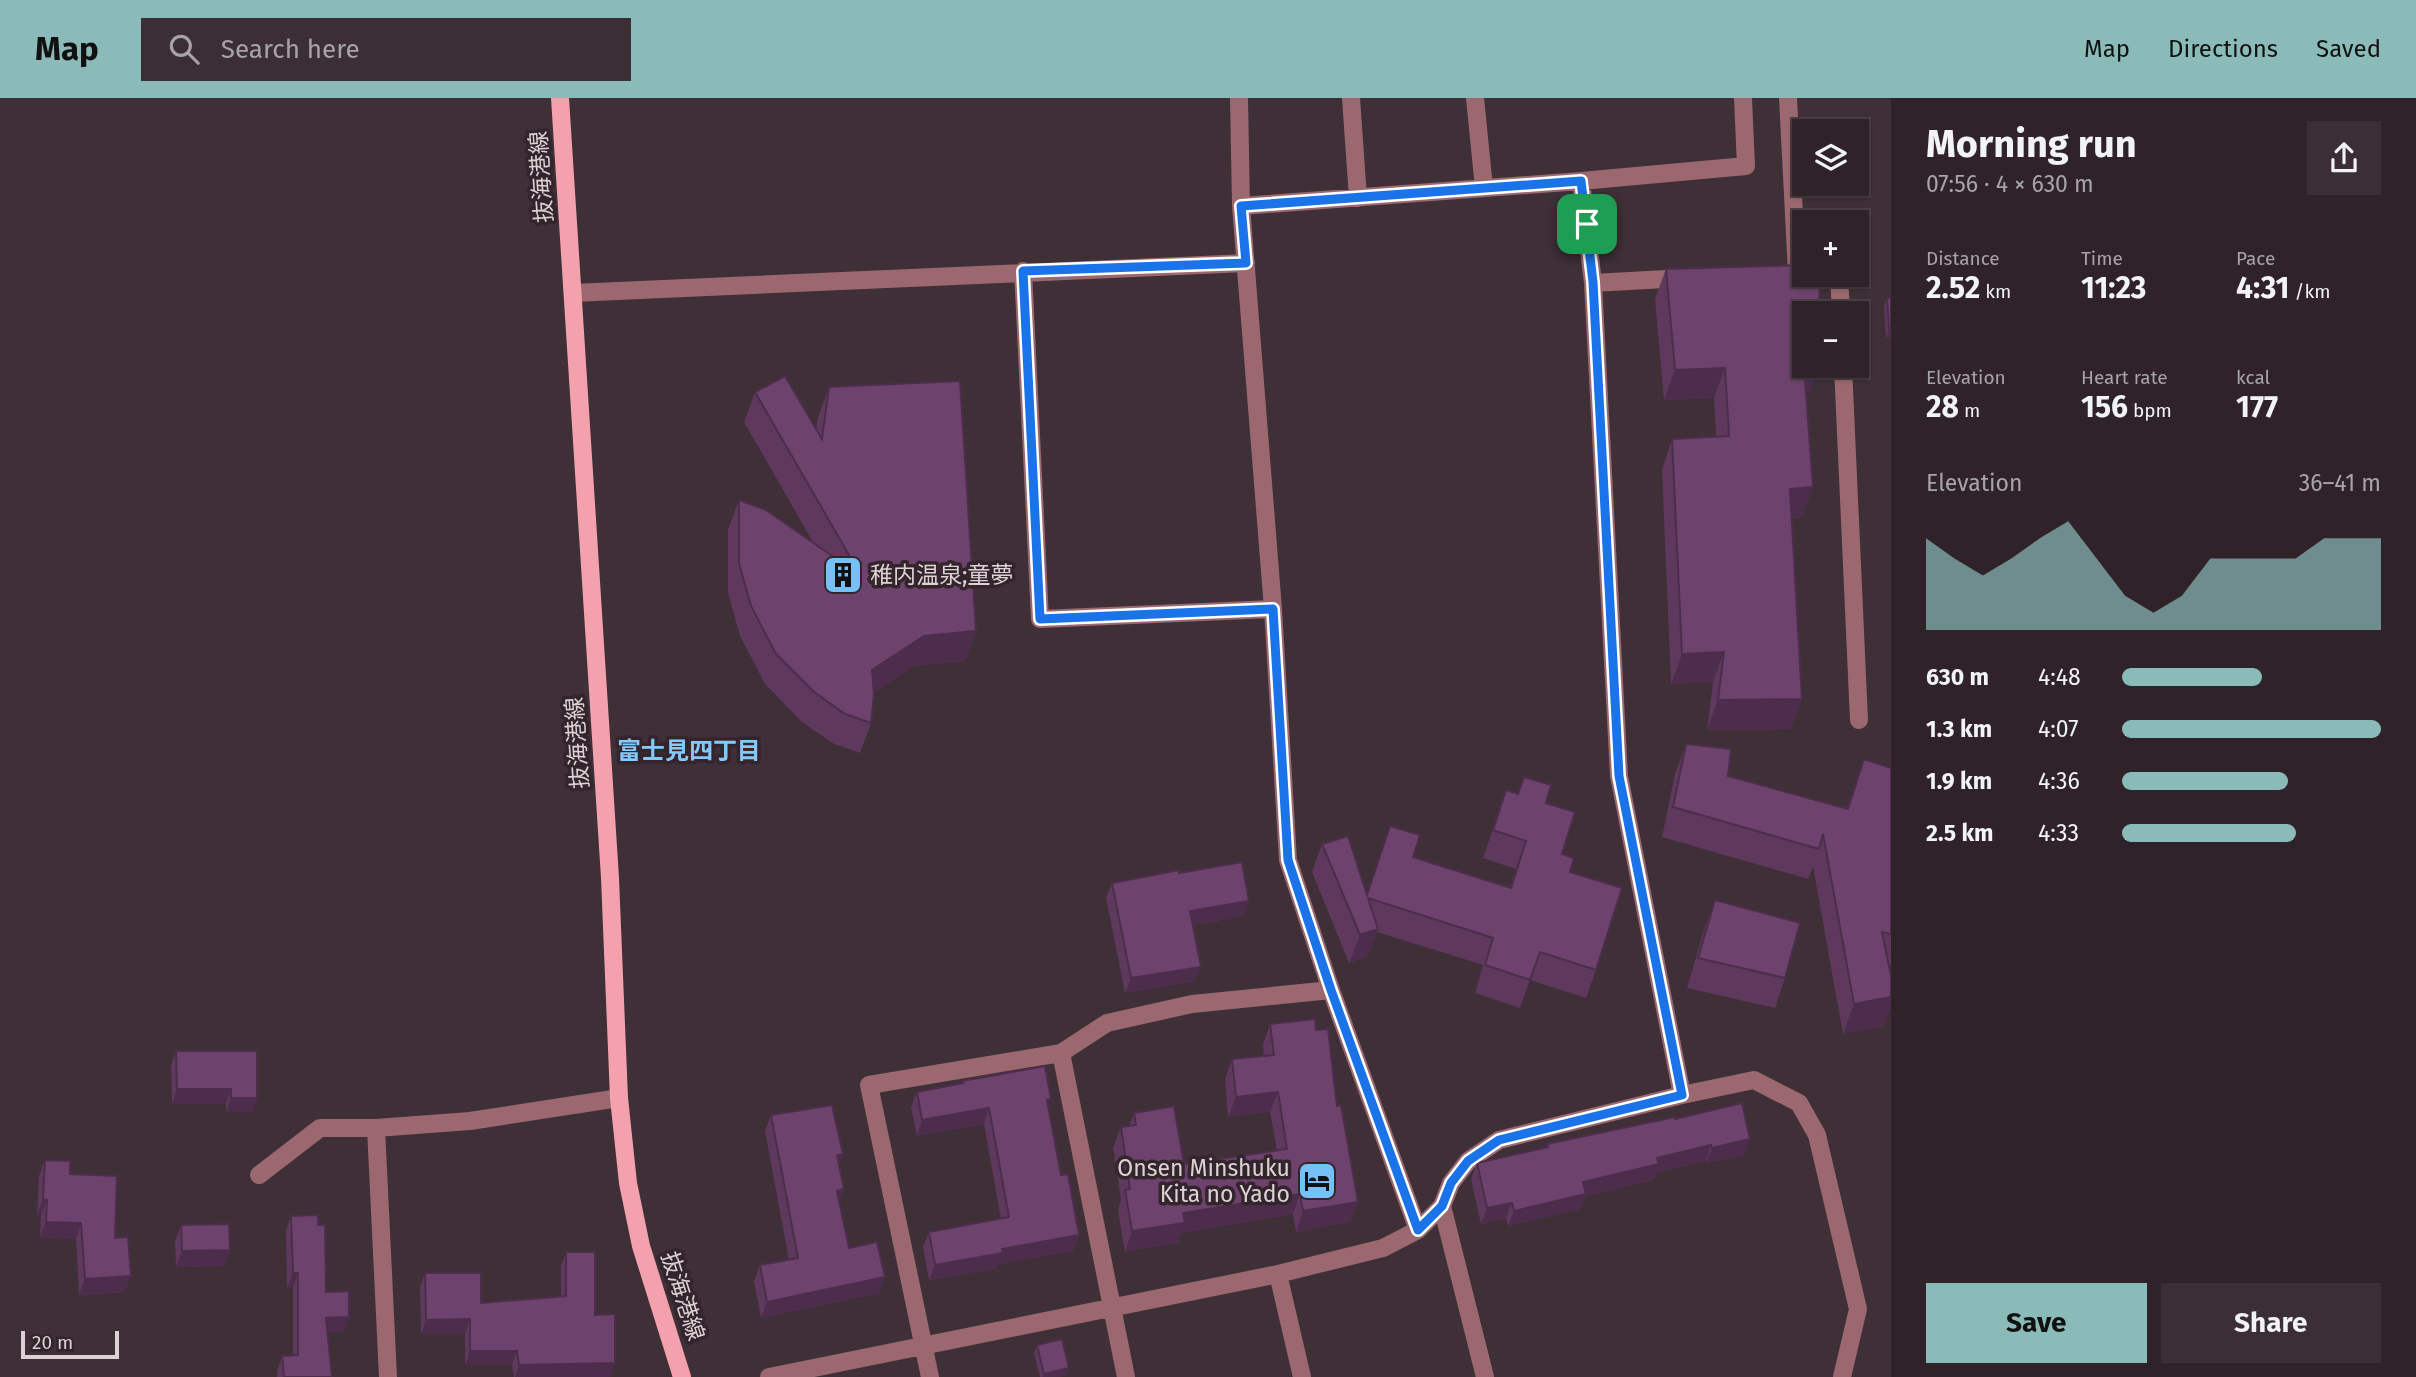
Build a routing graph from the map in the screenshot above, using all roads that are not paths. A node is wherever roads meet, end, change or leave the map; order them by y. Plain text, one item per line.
1 (560, 98) edge
2 (1239, 98) edge
3 (1351, 98) edge
4 (1475, 98) edge
5 (1743, 98) edge
6 (1788, 98) edge
7 (1581, 181) junction
8 (1484, 188) junction
9 (1358, 198) junction
10 (1241, 206) junction
11 (1796, 210) edge
12 (1246, 263) junction
13 (1023, 271) junction
14 (1792, 274) edge
15 (1770, 275) edge
16 (1702, 278) edge
17 (1593, 282) junction
18 (573, 293) junction
19 (1844, 378) edge
20 (1273, 609) junction
21 (1859, 720) dead end
22 (1331, 990) junction
23 (1061, 1053) junction
24 (1682, 1095) junction
25 (619, 1098) junction
26 (376, 1128) junction
27 (259, 1175) dead end
28 (1442, 1206) junction
29 (1418, 1230) junction
30 (1278, 1274) junction
31 (1112, 1307) junction
32 (923, 1345) junction
33 (388, 1377) edge
34 (682, 1377) edge
35 (769, 1377) edge
36 (930, 1377) edge
37 (1126, 1377) edge
38 (1302, 1377) edge
39 (1485, 1377) edge
40 (1842, 1377) edge

1 - 18 main road, 抜海港線
2 - 10 street
3 - 9 street
4 - 8 street
5 - 7 street
6 - 11 street
7 - 8 street
7 - 17 street
8 - 9 street
9 - 10 street
10 - 12 street
12 - 13 street
12 - 20 street
13 - 18 street
13 - 20 street
14 - 15 street
16 - 17 street
17 - 24 street
18 - 25 main road, 抜海港線
19 - 21 street
20 - 22 street
22 - 23 street
22 - 29 street
23 - 31 street
23 - 32 street
24 - 28 street
24 - 40 street
25 - 26 street
25 - 34 main road, 抜海港線
26 - 27 street
26 - 33 street
28 - 29 street
28 - 39 street
29 - 30 street
30 - 31 street
30 - 38 street
31 - 32 street
31 - 37 street
32 - 35 street
32 - 36 street

